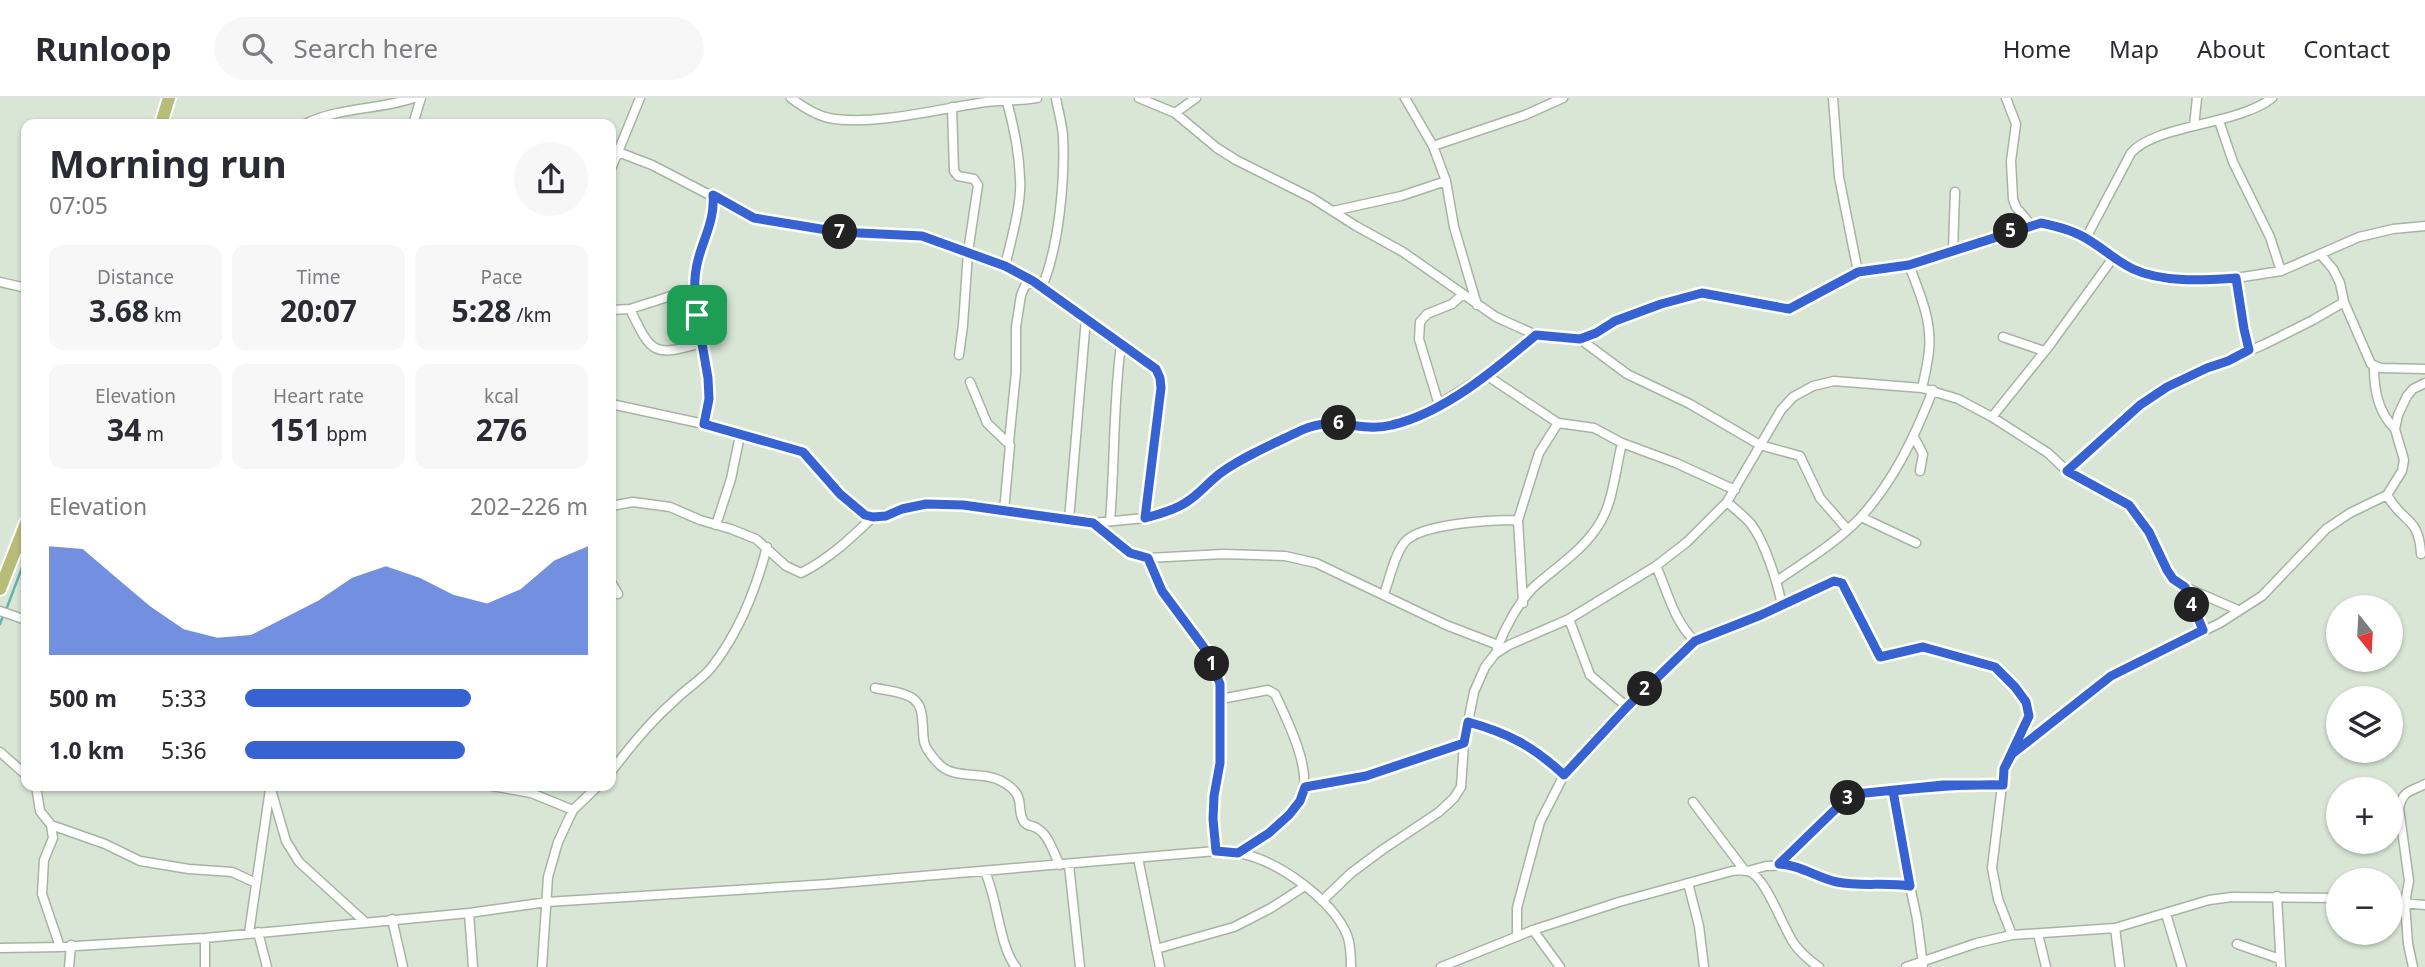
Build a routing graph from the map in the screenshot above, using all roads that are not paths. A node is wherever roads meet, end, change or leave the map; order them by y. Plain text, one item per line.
1 (169, 98) edge
2 (414, 98) edge
3 (421, 98) edge
4 (640, 98) edge
5 (792, 98) edge
6 (1037, 98) edge
7 (1056, 98) edge
8 (1139, 98) edge
9 (1196, 98) edge
10 (1405, 98) edge
11 (1563, 98) edge
12 (1833, 98) edge
13 (2006, 98) edge
14 (2197, 98) edge
15 (2272, 98) edge
16 (1013, 100) edge
17 (1163, 103) edge
18 (952, 107) junction
19 (1175, 113) junction
20 (163, 119) edge
21 (316, 119) edge
22 (415, 119) edge
23 (2219, 121) junction
24 (2194, 126) junction
25 (1433, 146) junction
26 (618, 152) junction
27 (616, 157) edge
28 (1446, 181) junction
29 (1955, 192) dead end
30 (713, 195) junction
31 (1333, 211) junction
32 (2031, 225) junction
33 (2425, 226) edge
34 (2086, 238) junction
35 (1953, 250) junction
36 (968, 252) junction
37 (2321, 255) junction
38 (2113, 258) junction
39 (1909, 265) junction
40 (1005, 266) junction
41 (2281, 271) junction
42 (1858, 272) junction
43 (2236, 278) junction
44 (1033, 281) junction
45 (0, 282) edge
46 (21, 287) edge
47 (1042, 287) junction
48 (693, 289) junction
49 (1462, 295) junction
50 (2344, 302) junction
51 (1478, 305) junction
52 (630, 309) junction
53 (616, 310) edge
54 (1086, 318) junction
55 (1536, 335) junction
56 (2003, 337) dead end
57 (1580, 339) junction
58 (701, 343) junction
59 (1121, 345) junction
60 (2249, 350) junction
61 (2044, 351) junction
62 (958, 355) dead end
63 (2374, 367) junction
64 (2425, 369) edge
65 (1486, 375) junction
66 (970, 382) dead end
67 (2425, 383) edge
68 (1922, 388) junction
69 (1933, 390) junction
70 (616, 405) edge
71 (1439, 405) junction
72 (1992, 417) junction
73 (1558, 423) junction
74 (704, 424) junction
75 (2395, 429) junction
76 (740, 435) junction
77 (1914, 436) junction
78 (1009, 442) junction
79 (1622, 443) junction
80 (1760, 445) junction
81 (1920, 471) dead end
82 (2067, 471) junction
83 (1735, 490) junction
84 (2387, 495) junction
85 (1727, 502) junction
86 (616, 505) edge
87 (1004, 510) junction
88 (873, 517) junction
89 (1861, 517) junction
90 (1145, 518) junction
91 (1069, 520) junction
92 (1518, 520) junction
93 (1110, 521) junction
94 (1093, 523) junction
95 (716, 525) junction
96 (1847, 530) junction
97 (21, 536) edge
98 (1916, 543) dead end
99 (766, 547) junction
100 (2421, 554) dead end
101 (1148, 558) junction
102 (1656, 566) junction
103 (1778, 580) junction
104 (2185, 587) junction
105 (0, 589) edge
106 (616, 591) edge
107 (618, 594) dead end
108 (1384, 594) junction
109 (1523, 603) junction
110 (1782, 606) junction
111 (2238, 610) junction
112 (0, 611) edge
113 (21, 618) edge
114 (1569, 619) junction
115 (2203, 630) junction
116 (1695, 641) junction
117 (1499, 645) junction
118 (1494, 654) junction
119 (875, 688) dead end
120 (1221, 699) junction
121 (1627, 707) junction
122 (1468, 722) junction
123 (1464, 743) junction
124 (0, 752) edge
125 (2012, 754) junction
126 (616, 765) edge
127 (21, 771) edge
128 (1564, 775) junction
129 (2425, 784) edge
130 (2003, 785) junction
131 (1305, 787) junction
132 (37, 791) edge
133 (269, 791) edge
134 (271, 791) edge
135 (520, 791) edge
136 (593, 791) edge
137 (1893, 791) junction
138 (1692, 802) dead end
139 (573, 810) junction
140 (51, 825) junction
141 (1216, 851) junction
142 (1238, 853) junction
143 (1138, 858) junction
144 (1779, 864) junction
145 (1064, 865) junction
146 (1747, 871) junction
147 (985, 872) junction
148 (256, 883) junction
149 (1688, 883) junction
150 (1305, 886) junction
151 (1910, 886) junction
152 (2277, 896) junction
153 (2326, 898) edge
154 (1322, 901) junction
155 (547, 902) junction
156 (2404, 904) junction
157 (2425, 905) edge
158 (469, 913) junction
159 (2166, 914) junction
160 (392, 919) junction
161 (365, 922) junction
162 (2115, 928) junction
163 (1532, 929) junction
164 (254, 933) junction
165 (2038, 934) junction
166 (1517, 935) junction
167 (2012, 936) junction
168 (205, 938) junction
169 (2237, 944) dead end
170 (71, 945) junction
171 (0, 947) edge
172 (60, 947) junction
173 (1156, 949) junction
174 (1807, 963) edge
175 (2281, 963) edge
176 (1923, 965) edge
177 (69, 967) edge
178 (205, 967) edge
179 (267, 967) edge
180 (403, 967) edge
181 (473, 967) edge
182 (542, 967) edge
183 (1016, 967) edge
184 (1080, 967) edge
185 (1160, 967) edge
186 (1352, 967) edge
187 (1441, 967) edge
188 (1560, 967) edge
189 (1704, 967) edge
190 (1819, 967) edge
191 (1906, 967) edge
192 (2046, 967) edge
193 (2120, 967) edge
194 (2182, 967) edge
195 (2413, 967) edge

1 - 20 main road
2 - 21 street
3 - 22 street
4 - 26 street
5 - 18 street
6 - 16 street
7 - 47 street
8 - 17 street
9 - 19 street
10 - 25 street
11 - 25 street
12 - 42 street
13 - 32 street
14 - 24 street
15 - 23 street
16 - 18 street
16 - 40 street
17 - 19 street
18 - 36 street
19 - 31 street
23 - 24 street
23 - 41 street
24 - 34 street
25 - 28 street
26 - 27 street
26 - 30 street
28 - 31 street
28 - 51 street
29 - 35 street
30 - 36 street
30 - 48 street
31 - 49 street
32 - 34 street
32 - 35 street
33 - 37 street
34 - 38 street
35 - 39 street
36 - 40 street
36 - 62 street
37 - 41 street
37 - 50 street
38 - 43 street
38 - 61 street
39 - 42 street
39 - 68 street
40 - 44 street
41 - 43 street
42 - 57 street
43 - 60 street
44 - 47 street
44 - 78 street
45 - 46 street
47 - 54 street
48 - 52 street
48 - 58 street
49 - 51 street
49 - 71 street
50 - 60 street
50 - 63 street
51 - 55 street
52 - 53 street
52 - 58 street
54 - 59 street
54 - 91 street
55 - 57 street
55 - 65 street
56 - 61 street
57 - 80 street
58 - 74 street
59 - 90 street
59 - 93 street
60 - 82 street
61 - 72 street
63 - 64 street
63 - 75 street
65 - 71 street
65 - 73 street
66 - 78 street
67 - 75 street
68 - 69 street
68 - 80 street
69 - 72 street
69 - 77 street
70 - 74 street
71 - 90 street
72 - 82 street
73 - 79 street
73 - 92 street
74 - 76 street
75 - 84 street
76 - 88 street
76 - 95 street
77 - 81 street
77 - 89 street
78 - 87 street
79 - 83 street
79 - 109 street
80 - 83 street
80 - 96 street
82 - 104 street
83 - 85 street
84 - 100 street
84 - 111 street
85 - 102 street
85 - 103 street
86 - 95 street
87 - 88 street
87 - 91 street
88 - 99 street
89 - 96 street
89 - 98 street
90 - 93 street
91 - 94 street
92 - 108 street
92 - 109 street
93 - 94 street
94 - 101 street
95 - 99 street
96 - 103 street
97 - 105 main road
99 - 126 street
101 - 108 street
101 - 120 street
102 - 114 street
102 - 116 street
103 - 110 street
104 - 111 street
104 - 115 street
106 - 107 street
108 - 117 street
109 - 117 street
110 - 116 street
110 - 125 street
111 - 115 street
112 - 113 street
114 - 118 street
114 - 121 street
115 - 125 street
116 - 121 street
117 - 118 street
118 - 122 street
119 - 145 street
120 - 131 street
120 - 141 street
121 - 128 street
122 - 123 street
122 - 128 street
123 - 131 street
123 - 154 street
124 - 127 street
125 - 130 street
128 - 166 street
129 - 156 street
130 - 137 street
130 - 167 street
131 - 142 street
132 - 140 street
133 - 148 street
134 - 161 street
135 - 139 street
136 - 139 street
137 - 144 street
137 - 151 street
138 - 146 street
139 - 155 street
140 - 148 street
140 - 172 street
141 - 142 street
141 - 143 street
142 - 150 street
143 - 145 street
143 - 173 street
144 - 146 street
144 - 151 street
145 - 147 street
145 - 184 street
146 - 149 street
146 - 174 street
147 - 155 street
147 - 183 street
148 - 164 street
149 - 163 street
149 - 189 street
150 - 154 street
150 - 173 street
151 - 176 street
152 - 153 street
152 - 159 street
152 - 175 street
154 - 186 street
155 - 158 street
155 - 182 street
156 - 157 street
156 - 195 street
158 - 160 street
158 - 181 street
159 - 162 street
159 - 194 street
160 - 161 street
160 - 180 street
161 - 164 street
162 - 165 street
162 - 193 street
163 - 166 street
163 - 188 street
164 - 168 street
164 - 179 street
165 - 167 street
165 - 192 street
166 - 187 street
167 - 176 street
168 - 170 street
168 - 178 street
169 - 175 street
170 - 172 street
170 - 177 street
171 - 172 street
173 - 185 street
174 - 190 street
176 - 191 street

